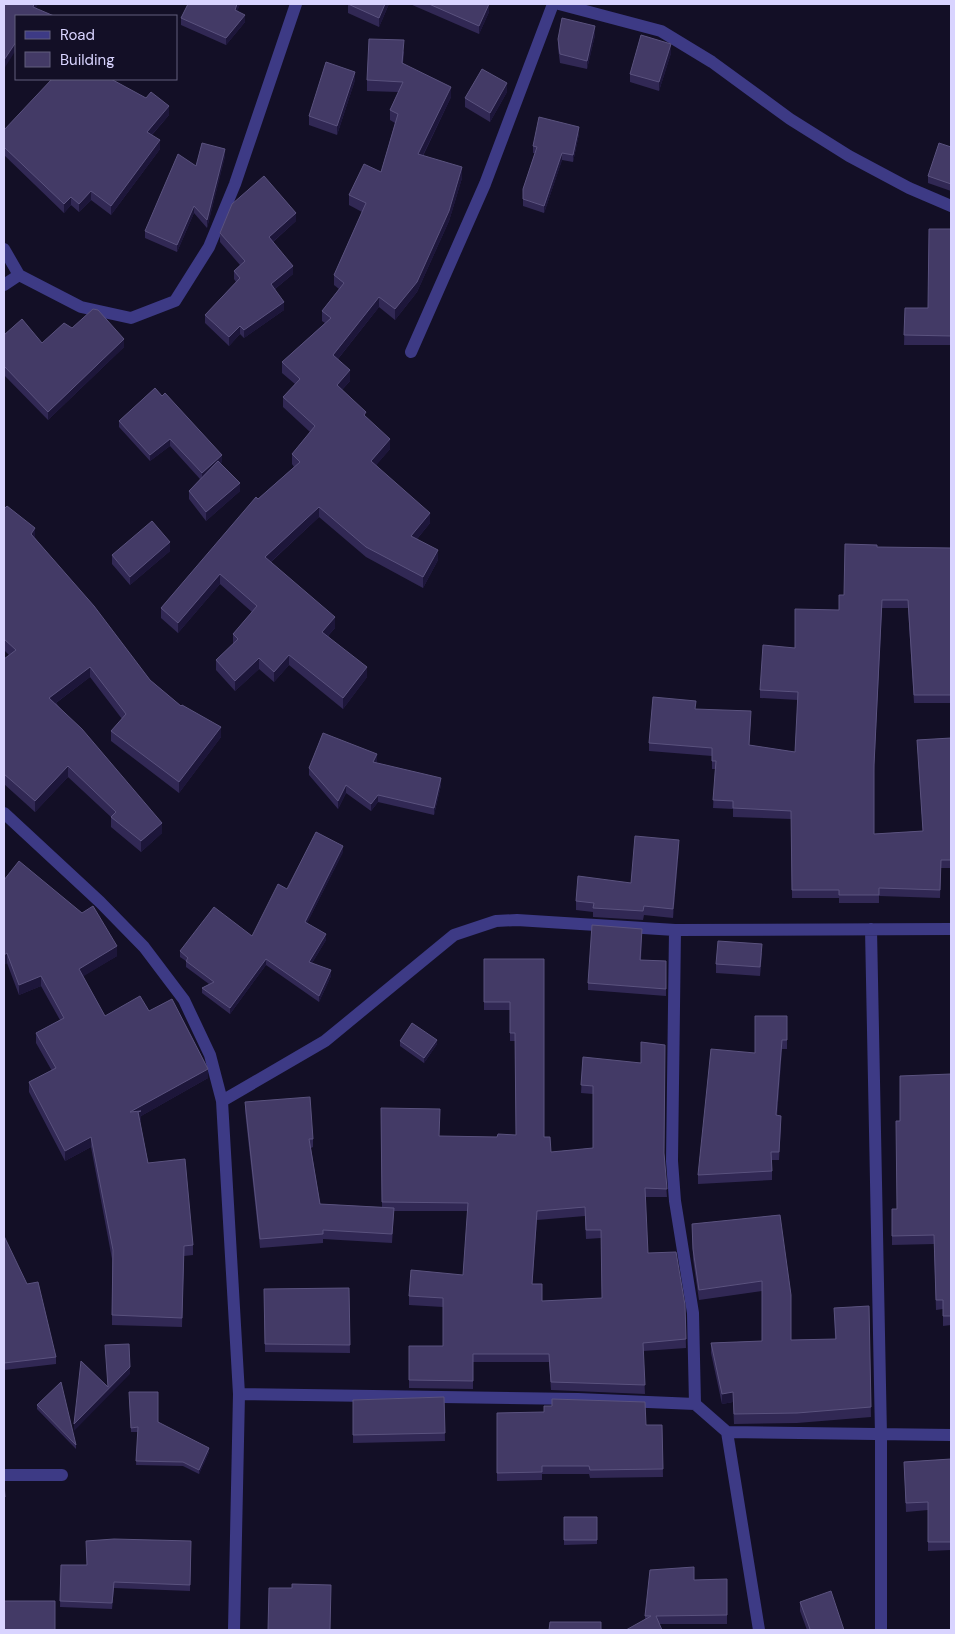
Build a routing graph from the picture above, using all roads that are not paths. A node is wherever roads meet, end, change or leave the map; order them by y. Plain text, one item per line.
1 (296, 4) edge
2 (554, 4) edge
3 (558, 4) edge
4 (951, 206) edge
5 (4, 249) edge
6 (19, 275) junction
7 (4, 284) edge
8 (411, 352) dead end
9 (4, 813) edge
10 (871, 929) junction
11 (951, 929) edge
12 (675, 930) junction
13 (222, 1101) junction
14 (239, 1394) junction
15 (695, 1404) junction
16 (727, 1432) junction
17 (881, 1435) junction
18 (951, 1435) edge
19 (62, 1475) dead end
20 (4, 1476) edge
21 (234, 1630) edge
22 (759, 1630) edge
23 (880, 1630) edge

1 - 6 street
2 - 8 street
3 - 4 street
5 - 6 street
6 - 7 street
9 - 13 street
10 - 11 street
10 - 12 street
10 - 17 street
12 - 13 street
12 - 15 street
13 - 14 street
14 - 15 street
14 - 21 street
15 - 16 street
16 - 17 street
16 - 22 street
17 - 18 street
17 - 23 street
19 - 20 street

